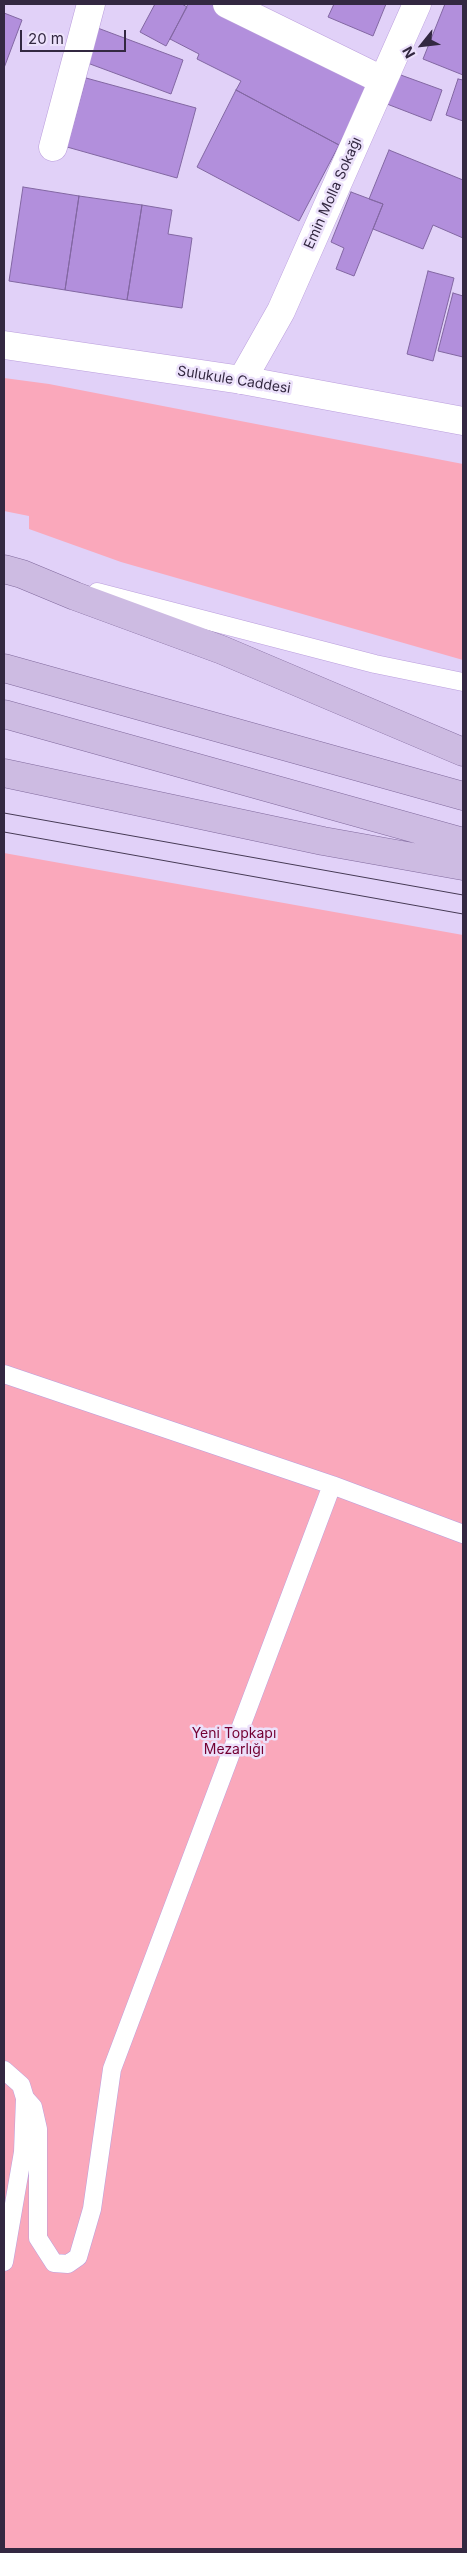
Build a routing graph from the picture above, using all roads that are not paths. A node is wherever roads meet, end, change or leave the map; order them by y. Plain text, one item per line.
1 (91, 4) edge
2 (227, 4) edge
3 (417, 4) edge
4 (382, 80) junction
5 (53, 147) dead end
6 (4, 345) edge
7 (242, 380) junction
8 (463, 421) edge
9 (13, 571) edge
10 (4, 668) edge
11 (463, 682) edge
12 (4, 714) edge
13 (463, 752) edge
14 (4, 773) edge
15 (463, 796) edge
16 (463, 842) edge
17 (463, 866) edge
18 (4, 1374) edge
19 (332, 1485) junction
20 (463, 1534) edge
21 (4, 2070) edge
22 (25, 2098) junction
23 (4, 2262) edge

1 - 5 street
2 - 4 street
3 - 4 street, Emin Molla Sokağı
4 - 7 street, Emin Molla Sokağı
6 - 7 street, Sulukule Caddesi
7 - 8 street, Sulukule Caddesi
9 - 11 lane
9 - 13 main road
10 - 15 main road
12 - 16 main road
14 - 17 main road
18 - 19 lane
19 - 20 lane
19 - 22 lane
21 - 22 lane
22 - 23 lane

